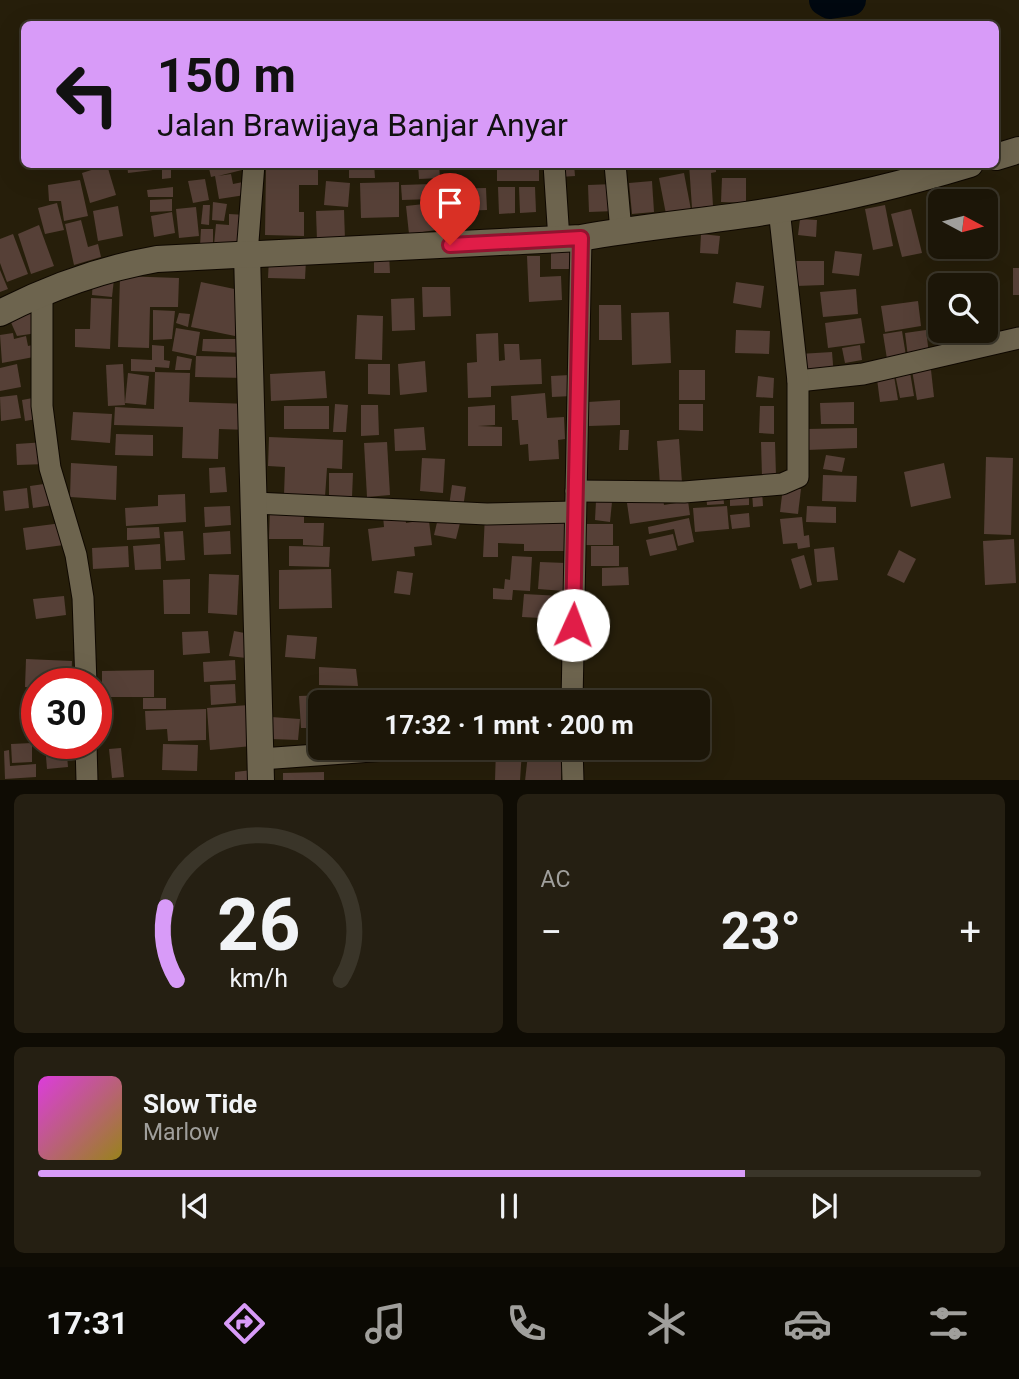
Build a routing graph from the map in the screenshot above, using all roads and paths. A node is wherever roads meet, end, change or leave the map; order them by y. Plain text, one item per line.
1 (1019, 150) edge
2 (999, 156) edge
3 (254, 168) edge
4 (555, 168) edge
5 (615, 168) edge
6 (958, 168) edge
7 (779, 209) junction
8 (621, 230) junction
9 (570, 239) junction
10 (247, 254) junction
11 (42, 292) junction
12 (0, 313) edge
13 (1019, 338) edge
14 (798, 381) junction
15 (576, 491) junction
16 (255, 503) junction
17 (575, 512) junction
18 (85, 668) edge
19 (572, 690) edge
20 (86, 759) edge
21 (334, 760) edge
22 (572, 760) edge
23 (261, 770) edge
24 (87, 780) edge
25 (573, 780) edge

1 - 2 street
3 - 10 street
4 - 9 street
5 - 8 street
6 - 7 street
7 - 8 street
7 - 14 street
8 - 9 street
9 - 10 street
9 - 15 street
10 - 11 street
10 - 16 street
11 - 12 street
11 - 18 street
13 - 14 street
14 - 15 street
15 - 17 street
16 - 17 street
16 - 23 street
17 - 19 street
20 - 24 street
21 - 23 street
22 - 25 street

